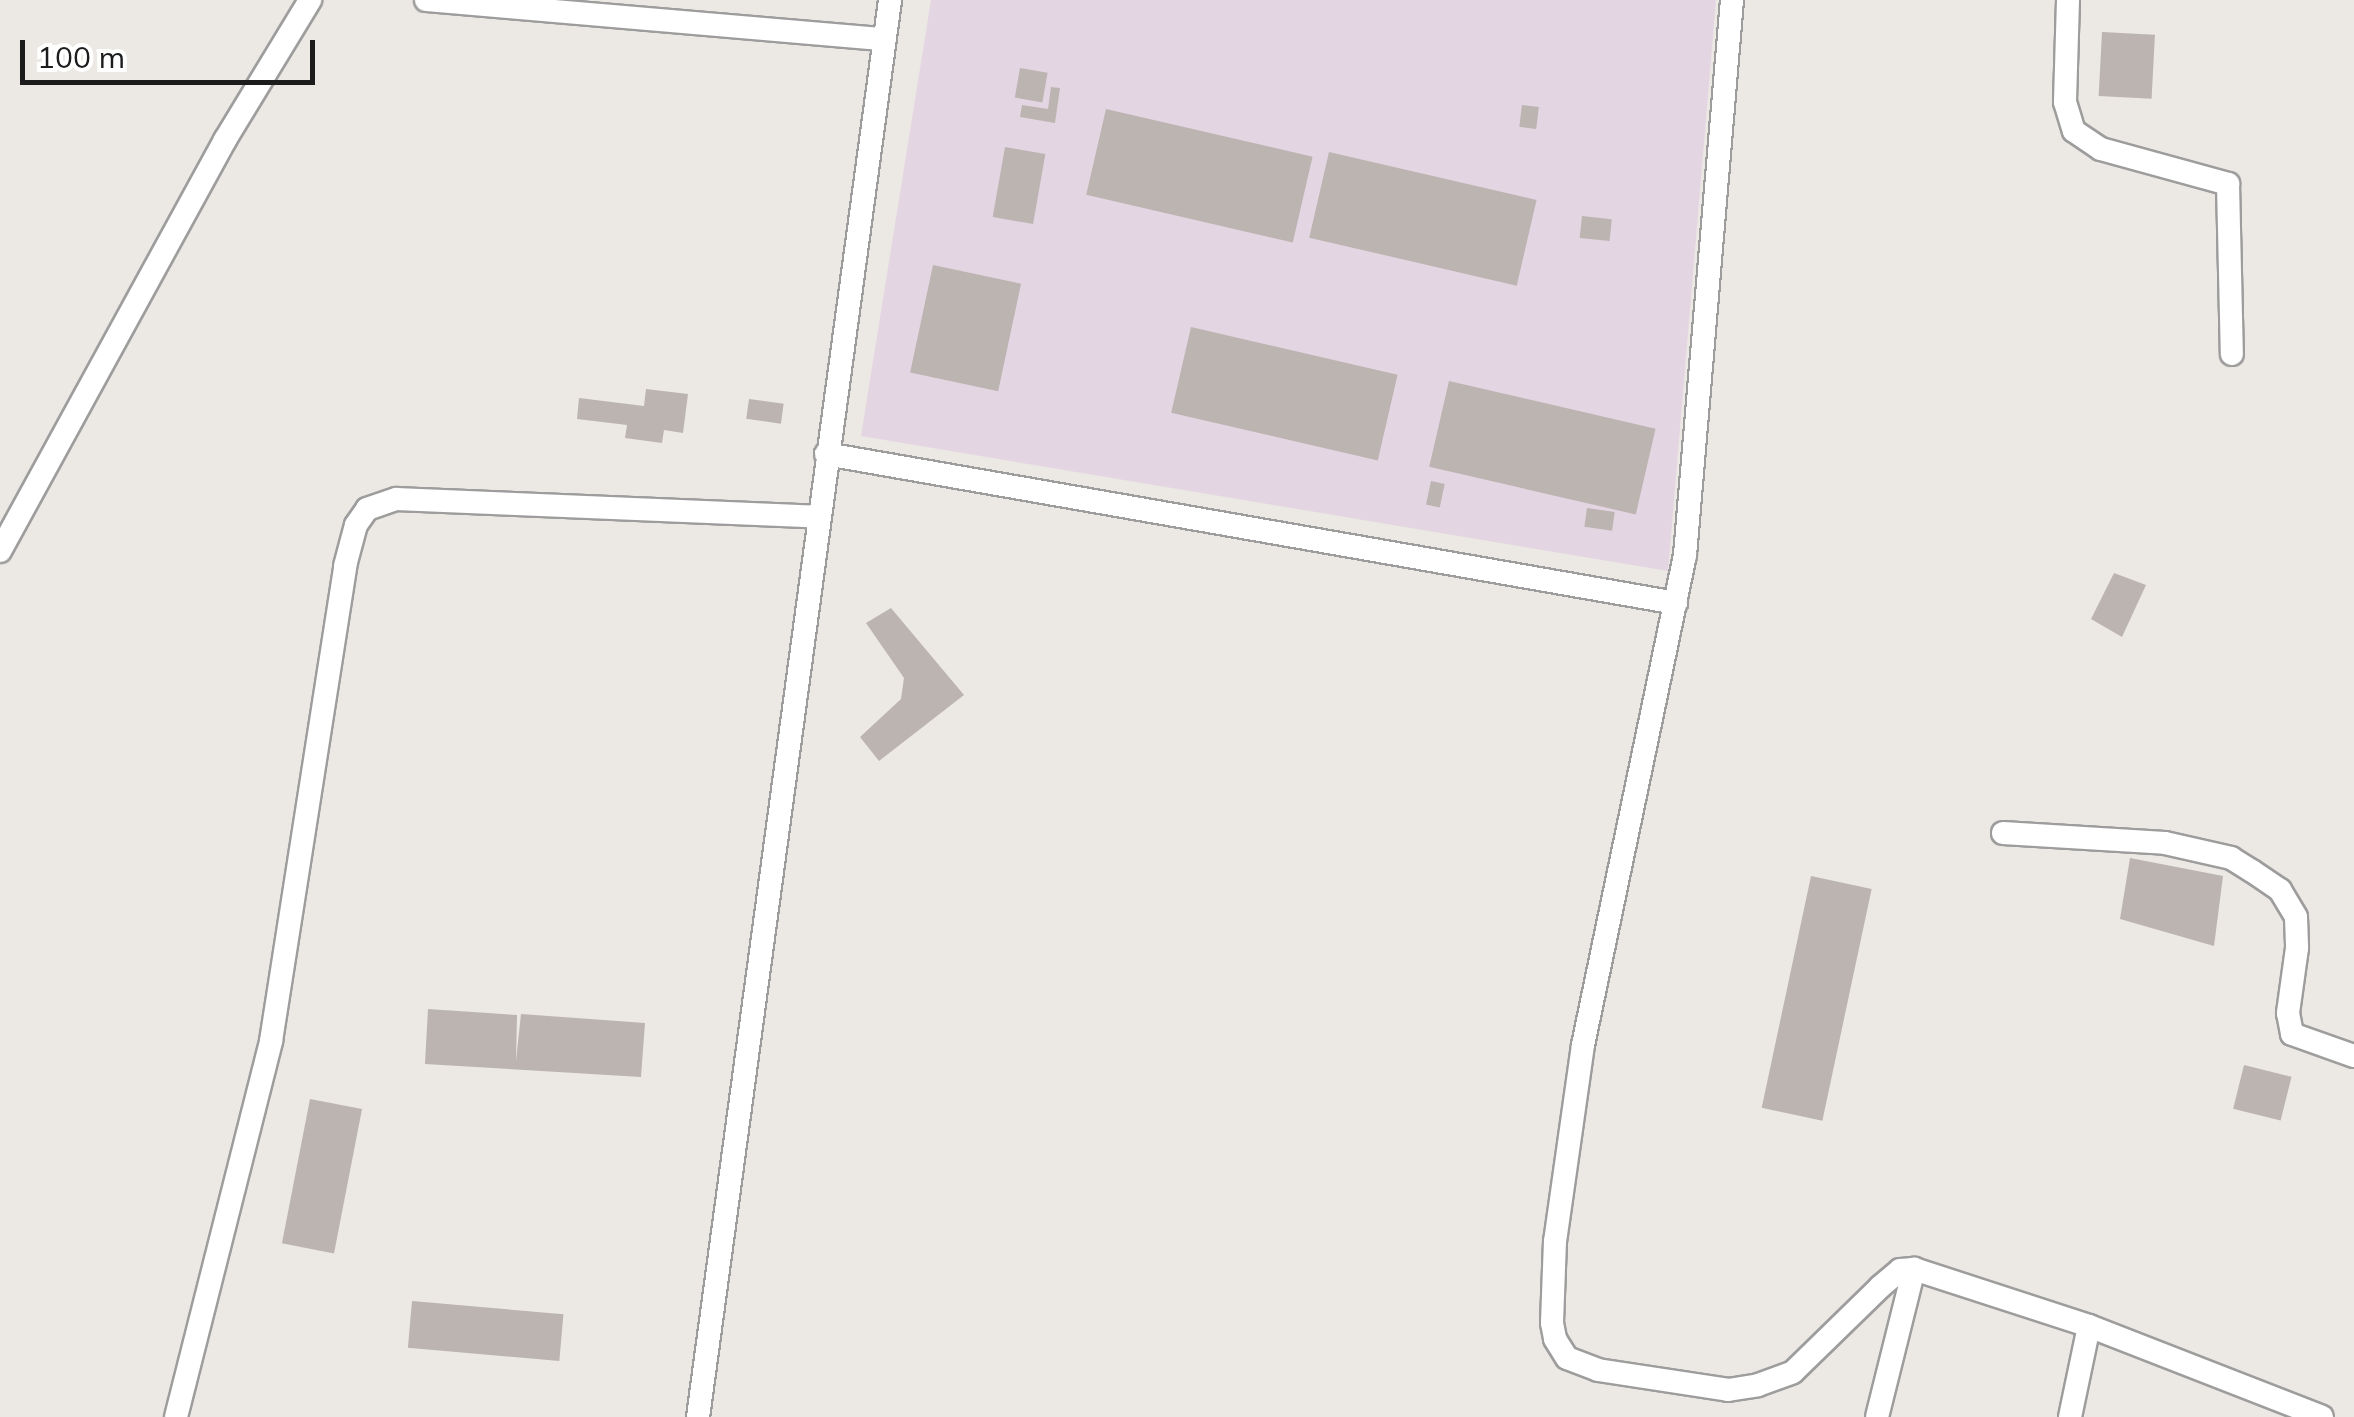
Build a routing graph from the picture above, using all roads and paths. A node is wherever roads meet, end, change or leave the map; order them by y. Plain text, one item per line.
1 (310, 0) edge
2 (426, 0) edge
3 (890, 0) edge
4 (1732, 0) edge
5 (2068, 0) edge
6 (884, 40) junction
7 (2232, 354) dead end
8 (826, 454) junction
9 (816, 517) junction
10 (0, 551) edge
11 (1676, 602) junction
12 (2003, 833) dead end
13 (2354, 1056) edge
14 (1914, 1268) junction
15 (2089, 1326) junction
16 (176, 1417) edge
17 (698, 1417) edge
18 (1878, 1417) edge
19 (2070, 1417) edge
20 (2322, 1417) edge

1 - 10 street
2 - 6 street
3 - 6 street
4 - 11 street
5 - 7 street
6 - 8 street
8 - 9 street
8 - 11 street
9 - 16 street
9 - 17 street
11 - 14 street
12 - 13 street
14 - 15 street
14 - 18 street
15 - 19 street
15 - 20 street

